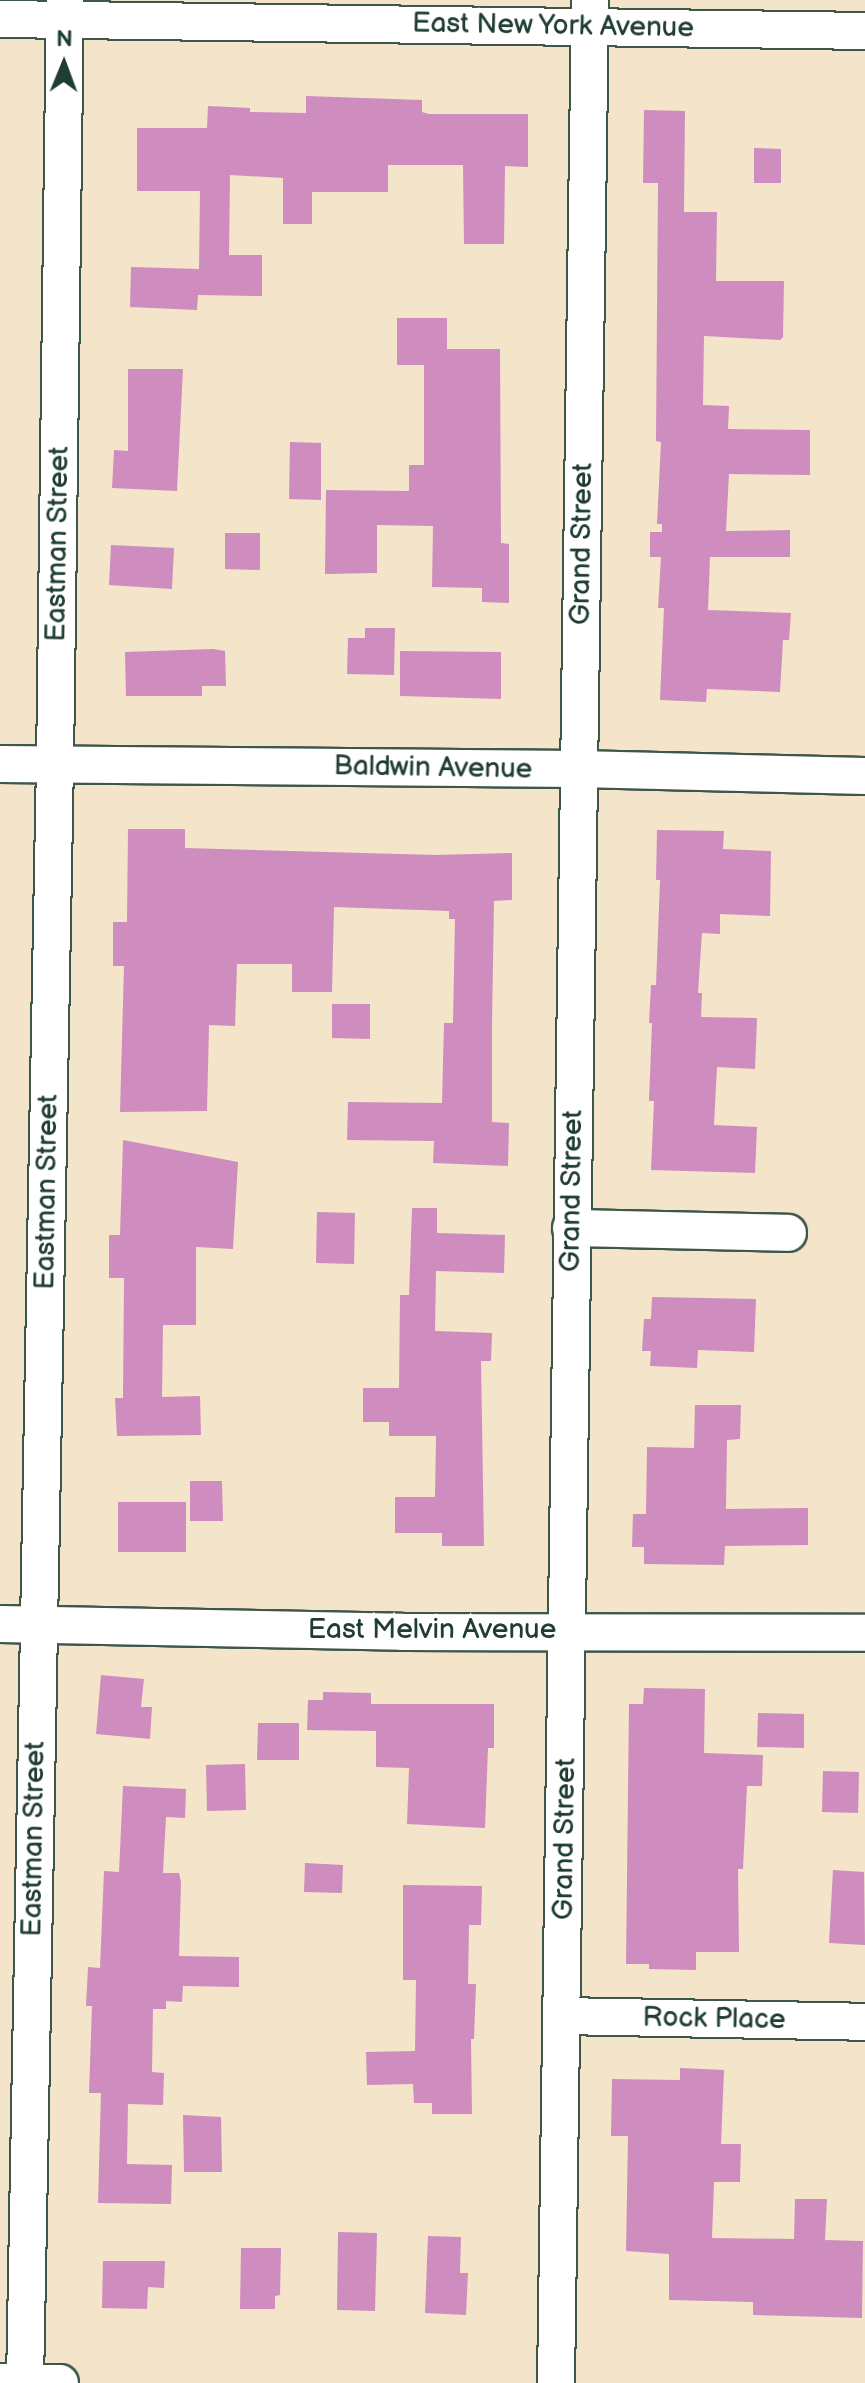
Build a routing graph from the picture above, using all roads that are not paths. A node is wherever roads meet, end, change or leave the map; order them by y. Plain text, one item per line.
1 (65, 10) edge
2 (589, 13) edge
3 (0, 19) edge
4 (865, 31) edge
5 (0, 764) edge
6 (55, 764) junction
7 (578, 769) junction
8 (865, 776) edge
9 (571, 1228) junction
10 (788, 1233) dead end
11 (0, 1624) edge
12 (38, 1625) junction
13 (567, 1631) junction
14 (865, 1633) edge
15 (562, 2016) junction
16 (865, 2022) edge
17 (0, 2382) edge
18 (25, 2383) edge
19 (60, 2383) edge
20 (556, 2383) edge

1 - 2 street, East New York Avenue
1 - 3 street, East New York Avenue
1 - 6 street, Eastman Street
2 - 4 street, East New York Avenue
2 - 7 street, Grand Street
5 - 6 street, Baldwin Avenue
6 - 7 street, Baldwin Avenue
6 - 12 street, Eastman Street
7 - 8 street, Baldwin Avenue
7 - 9 street, Grand Street
9 - 10 street
9 - 13 street, Grand Street
11 - 12 street, East Melvin Avenue
12 - 13 street, East Melvin Avenue
12 - 18 street, Eastman Street
13 - 14 street, East Melvin Avenue
13 - 15 street, Grand Street
15 - 16 street, Rock Place
15 - 20 street, Grand Street
17 - 18 street
18 - 19 street

